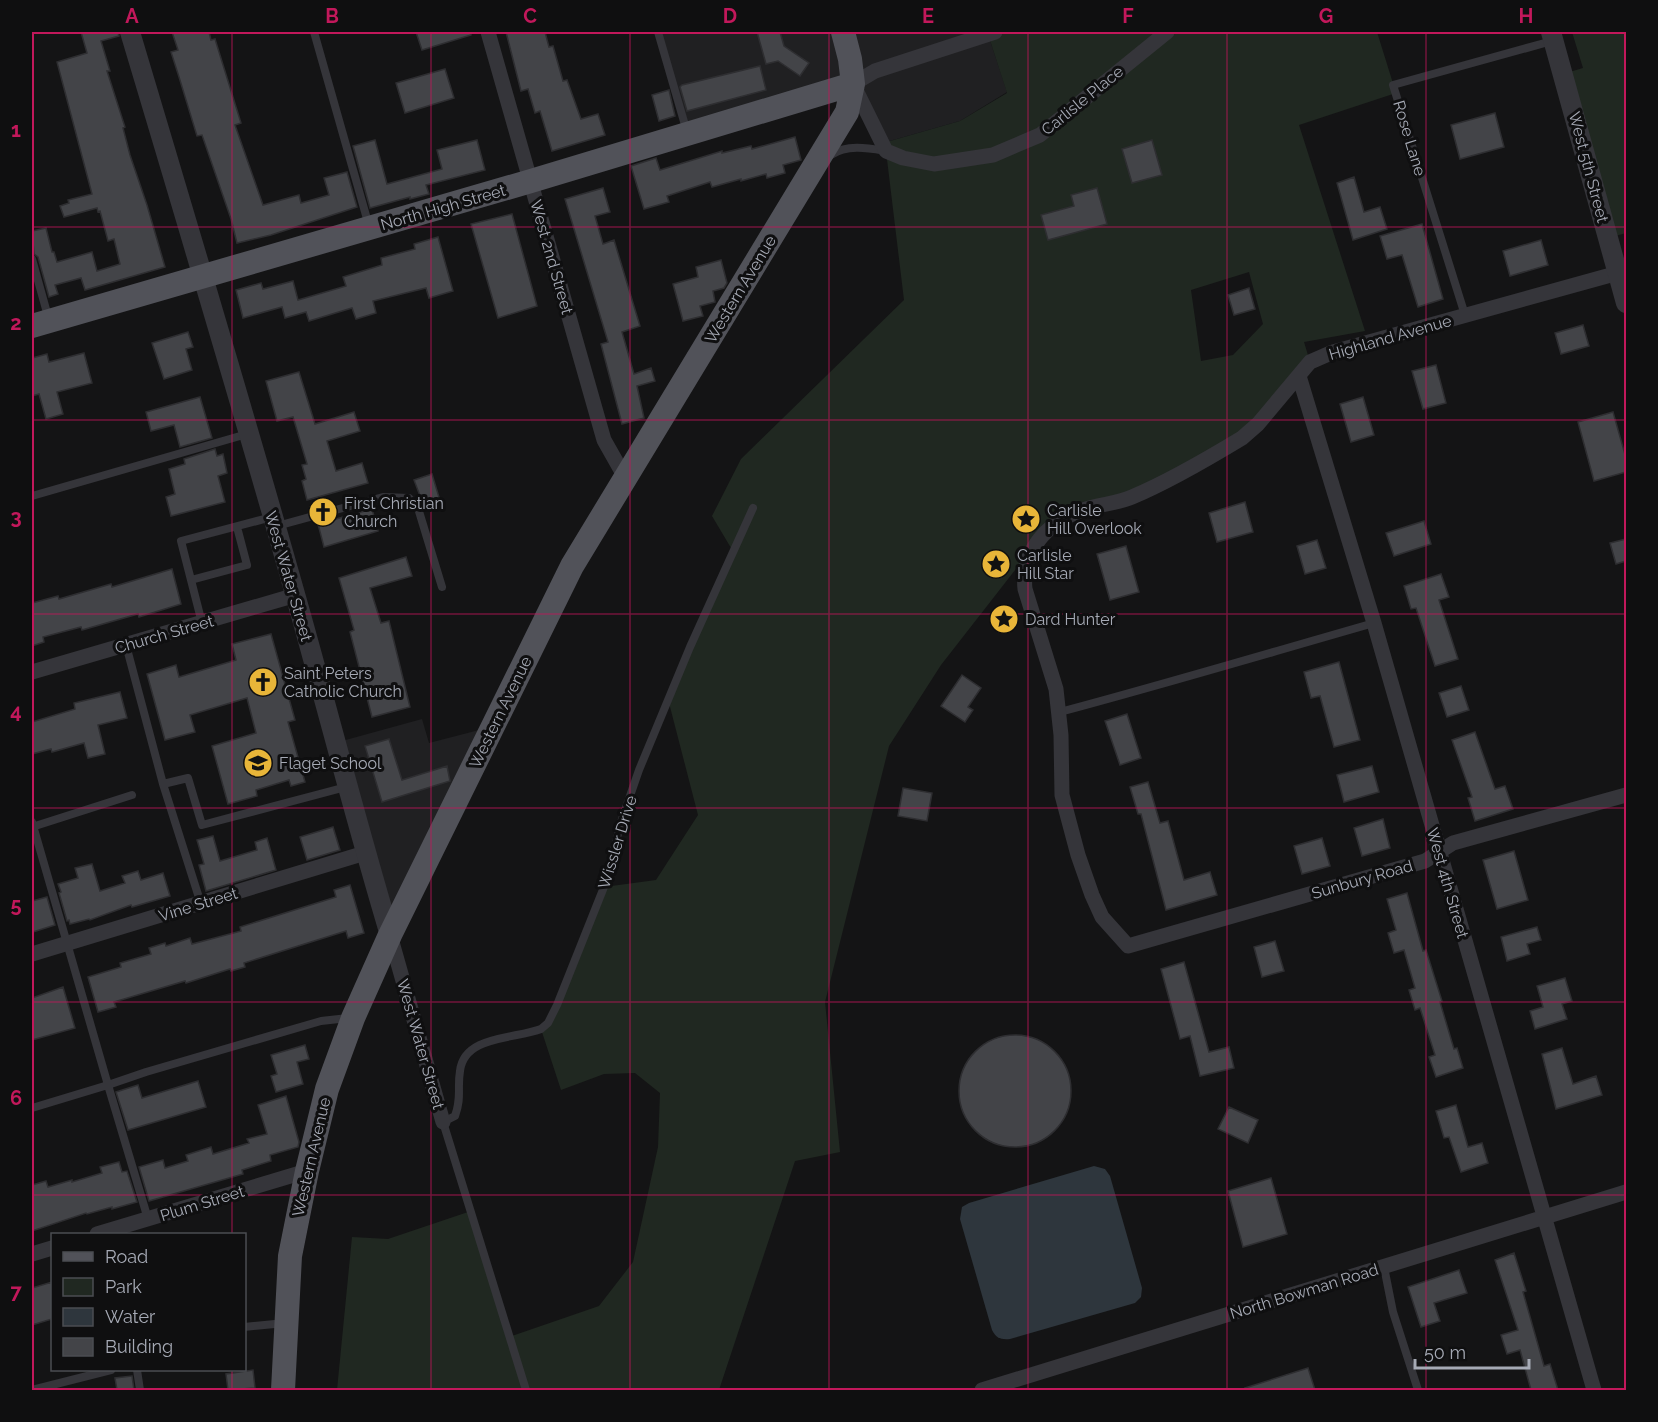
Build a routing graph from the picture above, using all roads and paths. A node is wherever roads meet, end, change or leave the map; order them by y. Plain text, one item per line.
1 (130, 32) edge
2 (314, 32) edge
3 (488, 32) edge
4 (658, 32) edge
5 (843, 32) edge
6 (995, 32) edge
7 (1167, 32) edge
8 (1552, 36) edge
9 (853, 84) junction
10 (687, 134) junction
11 (886, 151) junction
12 (813, 168) junction
13 (531, 181) junction
14 (370, 228) junction
15 (32, 259) edge
16 (1618, 273) junction
17 (204, 276) junction
18 (1626, 303) edge
19 (1465, 315) junction
20 (40, 324) edge
21 (1299, 376) junction
22 (249, 434) junction
23 (626, 479) junction
24 (32, 496) edge
25 (753, 508) dead end
26 (274, 521) junction
27 (237, 526) junction
28 (190, 580) junction
29 (442, 587) dead end
30 (296, 595) junction
31 (202, 623) junction
32 (1374, 623) junction
33 (126, 645) junction
34 (32, 672) edge
35 (1060, 712) junction
36 (163, 784) junction
37 (347, 786) junction
38 (132, 795) dead end
39 (1626, 795) edge
40 (32, 825) edge
41 (1439, 852) junction
42 (365, 854) junction
43 (201, 904) junction
44 (390, 935) junction
45 (66, 944) junction
46 (1128, 946) joint
47 (32, 954) edge
48 (353, 1018) junction
49 (108, 1085) junction
50 (32, 1108) edge
51 (443, 1122) junction
52 (307, 1171) junction
53 (1626, 1192) edge
54 (1545, 1216) junction
55 (148, 1220) junction
56 (101, 1233) edge
57 (51, 1248) edge
58 (32, 1254) edge
59 (1384, 1267) junction
60 (285, 1322) junction
61 (246, 1327) edge
62 (107, 1371) edge
63 (137, 1371) edge
64 (32, 1390) edge
65 (140, 1390) edge
66 (283, 1390) edge
67 (526, 1390) edge
68 (982, 1390) edge
69 (1418, 1390) edge
70 (1594, 1390) edge

1 - 17 street, West Water Street
2 - 14 lane
3 - 13 street, West 2nd Street
4 - 10 lane
5 - 9 main road
6 - 9 street
7 - 11 street, Carlisle Place
8 - 16 street, West 5th Street
8 - 19 lane, Rose Lane
9 - 10 main road, North High Street
9 - 11 street
9 - 12 main road, Western Avenue
10 - 13 main road, North High Street
11 - 12 lane
12 - 23 main road, Western Avenue
13 - 14 main road, North High Street
13 - 23 street, West 2nd Street
14 - 17 main road, North High Street
15 - 20 lane
16 - 18 street, West 5th Street
16 - 19 street, Highland Avenue
17 - 20 main road, North High Street
17 - 22 street, West Water Street
19 - 21 street, Highland Avenue
21 - 32 street, West 4th Street
21 - 35 street, Highland Avenue
22 - 24 lane
22 - 26 street, West Water Street
23 - 44 main road, Western Avenue
25 - 51 lane, Wissler Drive
26 - 27 lane
26 - 29 lane
26 - 30 street, West Water Street
27 - 28 lane
27 - 28 lane
28 - 31 lane
30 - 31 street, Church Street
30 - 37 street, West Water Street
31 - 33 street, Church Street
32 - 35 lane
32 - 41 street, West 4th Street
33 - 34 street, Church Street
33 - 36 lane
35 - 46 street, Highland Avenue
36 - 37 lane
36 - 43 lane
37 - 42 street, West Water Street
38 - 40 lane
39 - 41 street, Sunbury Road
40 - 45 lane
41 - 46 street, Sunbury Road
41 - 54 street, West 4th Street
42 - 43 street, Vine Street
42 - 44 street, West Water Street
43 - 45 street, Vine Street
44 - 48 main road, Western Avenue
44 - 51 street, West Water Street
45 - 47 street, Vine Street
45 - 49 lane
48 - 49 lane
48 - 52 main road, Western Avenue
49 - 50 lane
49 - 55 lane
51 - 67 lane
52 - 55 street, Plum Street
52 - 60 main road, Western Avenue
53 - 54 street, North Bowman Road
54 - 59 street, North Bowman Road
54 - 70 street, West 4th Street
55 - 56 street, Plum Street
57 - 58 street
59 - 68 street, North Bowman Road
59 - 69 lane
60 - 61 lane
60 - 66 main road, Western Avenue
62 - 64 lane
63 - 65 lane

